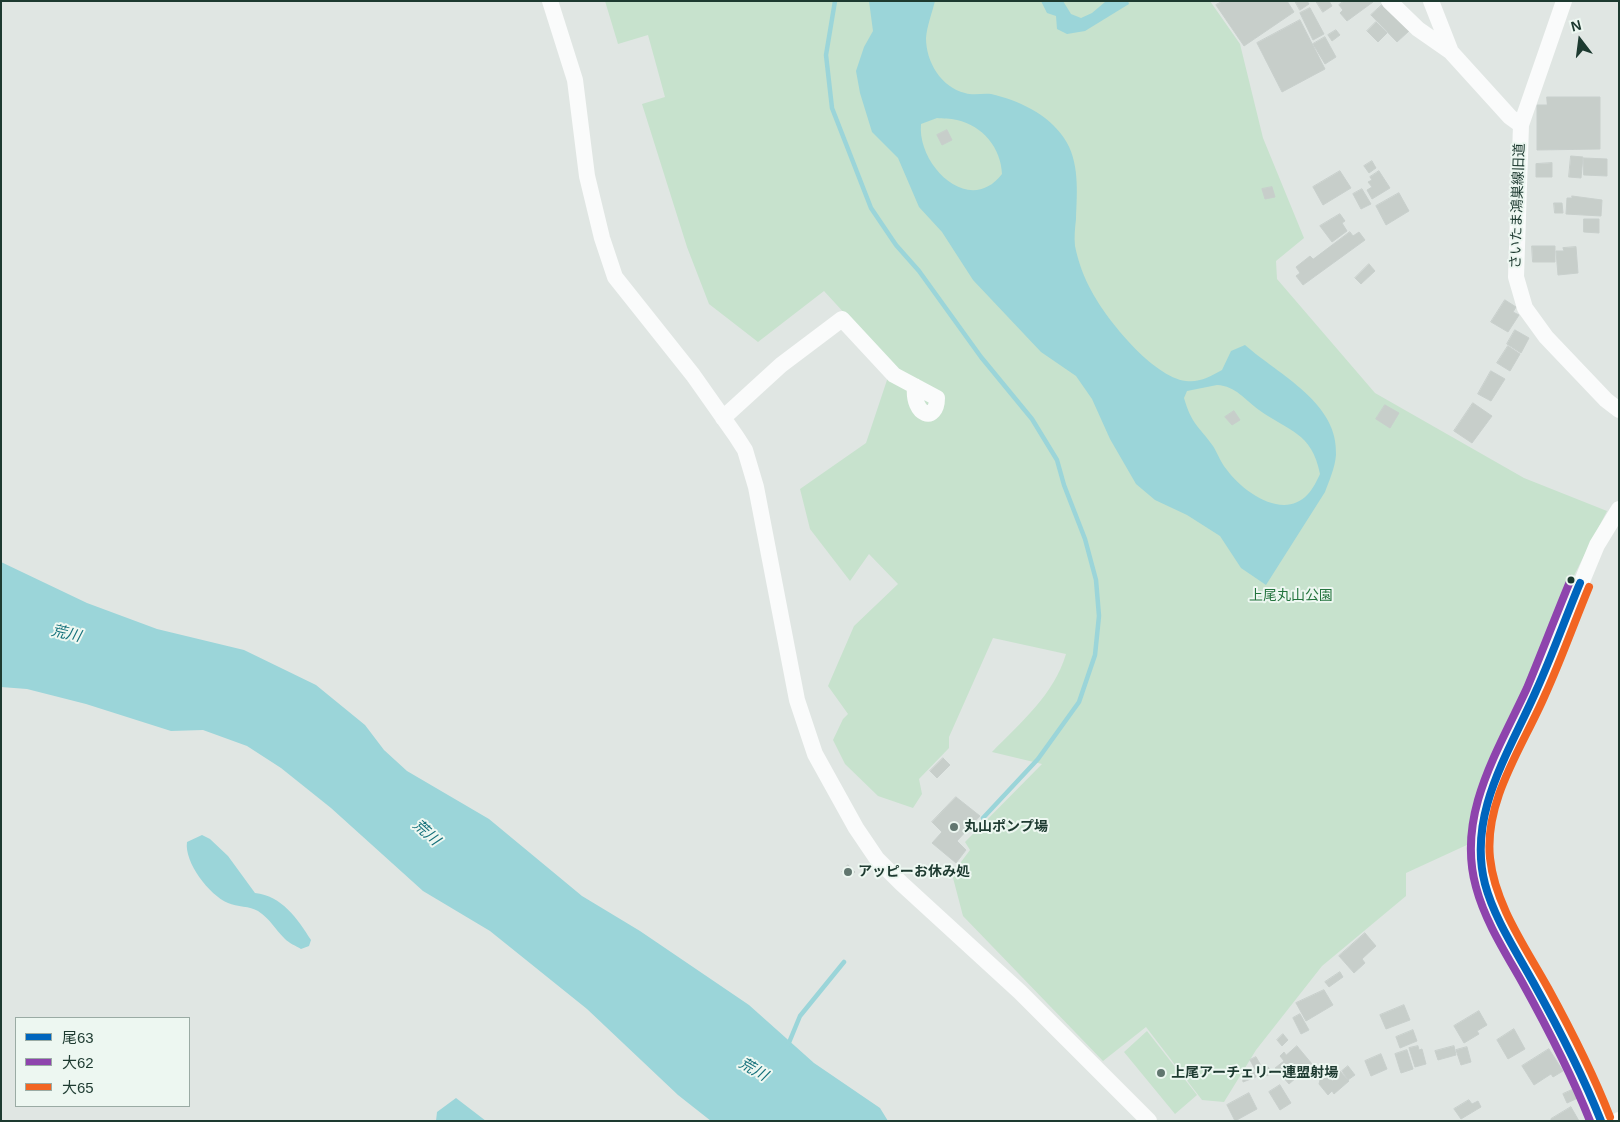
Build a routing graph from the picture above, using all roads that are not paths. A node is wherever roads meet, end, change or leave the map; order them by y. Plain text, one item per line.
1 (550, 1) edge
2 (1389, 1) edge
3 (1431, 1) edge
4 (1564, 1) edge
5 (1451, 52) junction
6 (1521, 125) junction
7 (915, 386) dead end
8 (1619, 410) edge
9 (723, 418) junction
10 (1619, 509) edge
11 (1149, 1121) edge
12 (1601, 1121) edge

1 - 9 street
2 - 5 street
3 - 5 street
4 - 6 street, さいたま鴻巣線旧道
5 - 6 street
6 - 8 street, さいたま鴻巣線旧道
7 - 9 street
9 - 11 street
10 - 12 street

